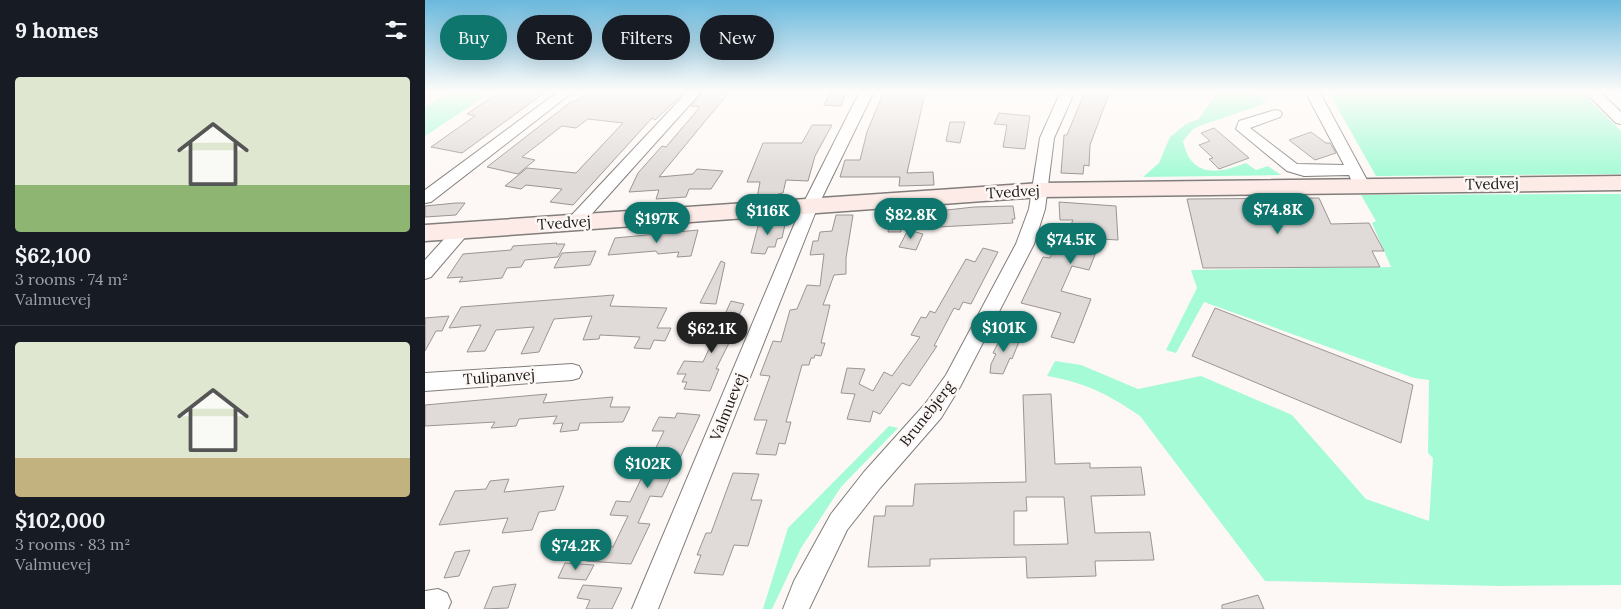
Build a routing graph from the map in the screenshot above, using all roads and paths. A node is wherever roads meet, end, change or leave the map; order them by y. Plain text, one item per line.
1 (529, 119) edge
2 (669, 119) edge
3 (853, 119) edge
4 (1055, 119) edge
5 (1258, 119) edge
6 (1328, 119) edge
7 (1358, 178) junction
8 (1621, 183) edge
9 (1040, 190) junction
10 (425, 198) edge
11 (810, 206) junction
12 (574, 223) junction
13 (461, 231) junction
14 (425, 233) edge
15 (425, 272) edge
16 (572, 372) dead end
17 (425, 382) edge
18 (645, 609) edge
19 (796, 609) edge

1 - 10 street
2 - 12 street
3 - 11 street, Valmuevej
4 - 9 street, Brunebjerg
5 - 7 street, Tvedvej
6 - 7 street
7 - 8 street, Tvedvej
7 - 9 street, Tvedvej
9 - 11 street, Tvedvej
9 - 19 street, Brunebjerg
11 - 12 street, Tvedvej
11 - 18 street, Valmuevej
12 - 13 street, Tvedvej
13 - 14 street, Tvedvej
13 - 15 street
16 - 17 street, Tulipanvej

